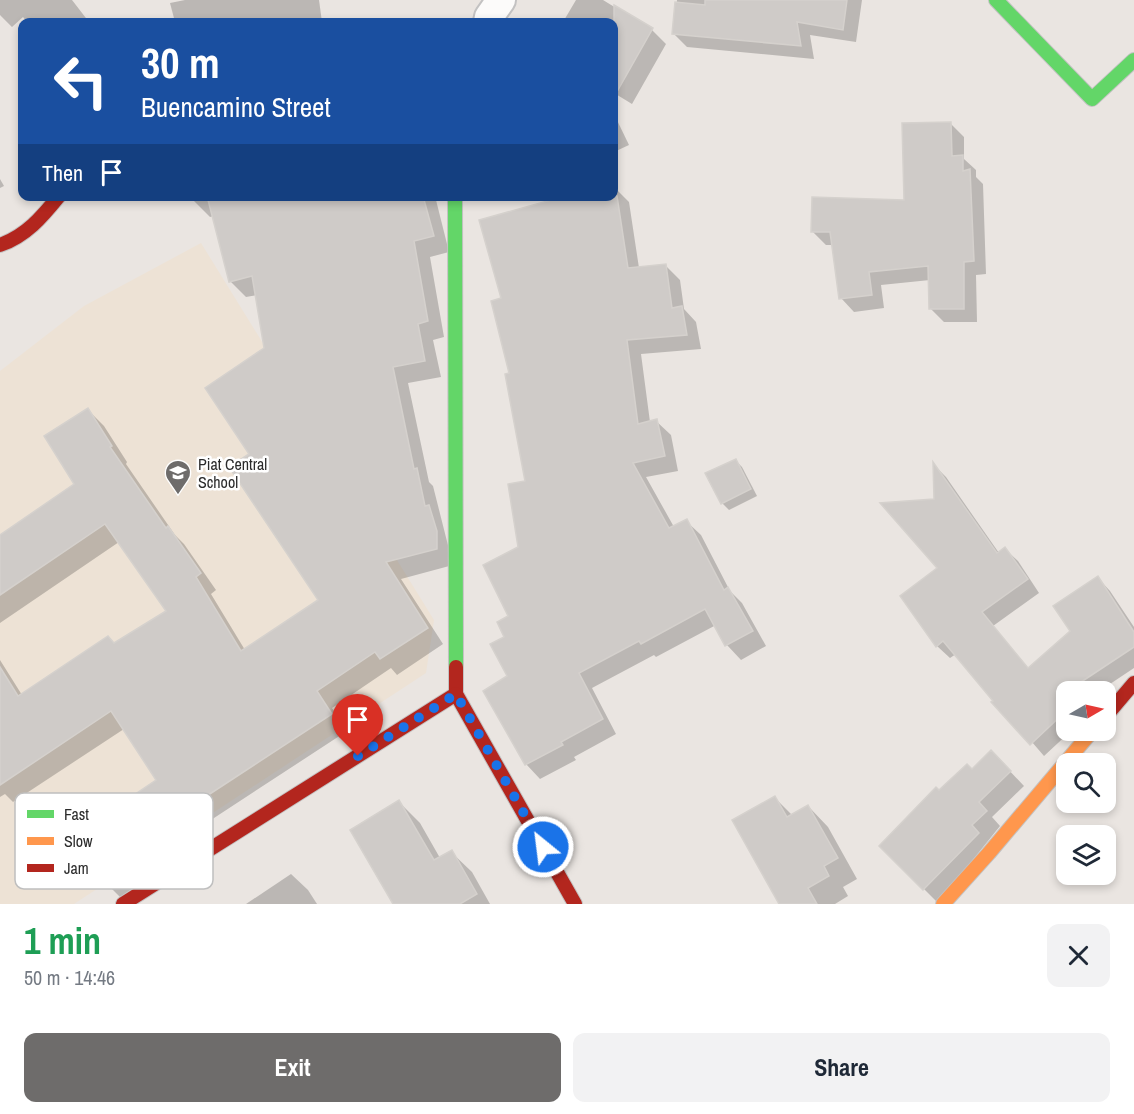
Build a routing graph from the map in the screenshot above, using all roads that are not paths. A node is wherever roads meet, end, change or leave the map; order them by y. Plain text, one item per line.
1 (501, 0) edge
2 (996, 0) edge
3 (489, 18) edge
4 (1134, 60) edge
5 (55, 201) edge
6 (455, 201) edge
7 (0, 245) edge
8 (1134, 683) edge
9 (456, 694) junction
10 (1116, 704) edge
11 (1084, 741) edge
12 (213, 847) edge
13 (147, 889) edge
14 (123, 904) edge
15 (575, 904) edge
16 (943, 904) edge

1 - 3 street
2 - 4 street
5 - 7 street
6 - 9 street
8 - 10 street
9 - 12 street
9 - 15 street
11 - 16 street
13 - 14 street

